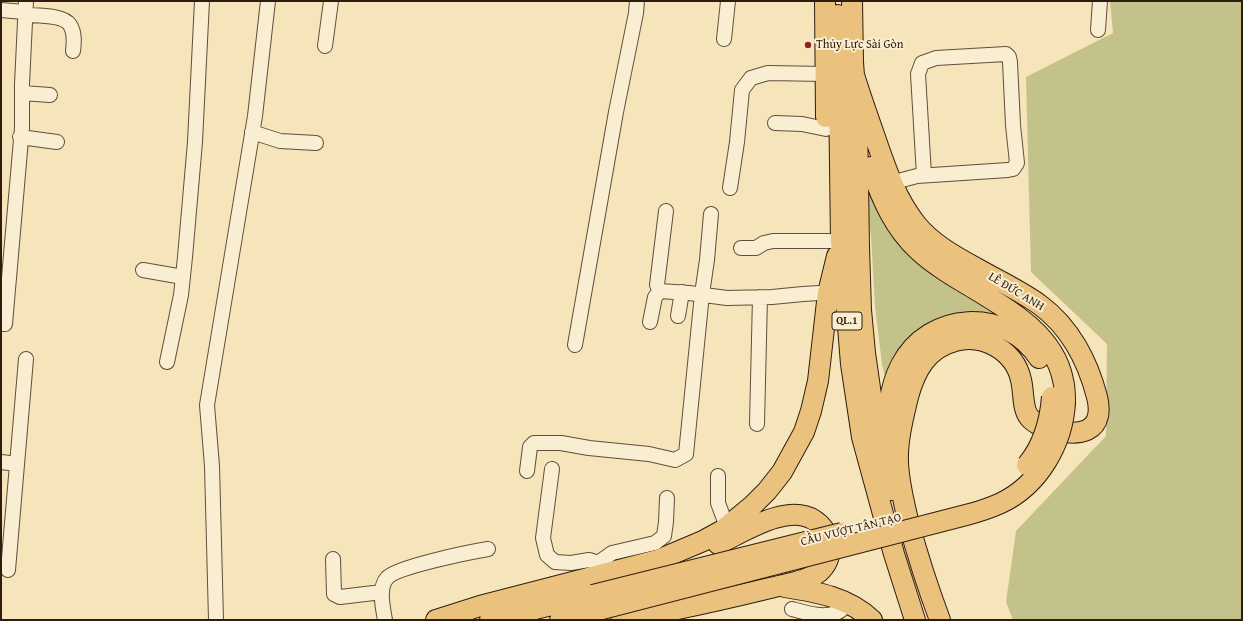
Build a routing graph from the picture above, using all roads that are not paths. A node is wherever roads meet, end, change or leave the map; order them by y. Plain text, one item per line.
1 (202, 1) edge
2 (268, 1) edge
3 (331, 1) edge
4 (637, 1) edge
5 (728, 1) edge
6 (1100, 1) edge
7 (845, 5) edge
8 (25, 9) edge
9 (1, 10) edge
10 (1098, 30) dead end
11 (724, 39) dead end
12 (326, 46) dead end
13 (73, 51) dead end
14 (854, 68) junction
15 (825, 74) junction
16 (22, 93) junction
17 (50, 95) dead end
18 (856, 118) junction
19 (775, 123) dead end
20 (826, 129) junction
21 (252, 132) junction
22 (20, 137) junction
23 (57, 142) dead end
24 (316, 143) dead end
25 (924, 175) junction
26 (885, 185) junction
27 (730, 188) dead end
28 (666, 212) dead end
29 (712, 214) dead end
30 (836, 231) junction
31 (741, 248) dead end
32 (143, 270) dead end
33 (183, 277) junction
34 (660, 291) junction
35 (682, 292) junction
36 (836, 292) junction
37 (702, 294) junction
38 (760, 297) junction
39 (678, 316) dead end
40 (650, 322) dead end
41 (1, 324) edge
42 (941, 328) junction
43 (575, 344) dead end
44 (26, 359) dead end
45 (167, 362) dead end
46 (912, 383) junction
47 (1058, 399) junction
48 (756, 424) dead end
49 (1, 462) edge
50 (17, 464) junction
51 (884, 464) junction
52 (552, 469) dead end
53 (527, 471) dead end
54 (718, 476) dead end
55 (667, 498) dead end
56 (733, 522) junction
57 (488, 549) dead end
58 (333, 559) dead end
59 (658, 560) junction
60 (602, 568) junction
61 (8, 570) dead end
62 (777, 586) junction
63 (382, 592) junction
64 (596, 602) junction
65 (847, 603) junction
66 (792, 609) dead end
67 (216, 620) edge
68 (385, 620) edge
69 (436, 620) edge
70 (490, 620) edge
71 (560, 620) edge
72 (621, 620) edge
73 (872, 620) edge
74 (903, 620) edge
75 (914, 620) edge
76 (930, 620) edge
77 (940, 620) edge

1 - 33 street
2 - 21 street
3 - 12 street
4 - 43 street
5 - 11 street
6 - 10 street
7 - 14 highway, LÊ ĐỨC ANH / QL.1
7 - 15 highway, QL.1
7 - 30 highway, QL.1
8 - 9 street
8 - 13 street
8 - 16 street
14 - 18 highway, LÊ ĐỨC ANH / QL.1
14 - 26 highway, LÊ ĐỨC ANH / QL.1
15 - 20 highway, QL.1
15 - 27 street
16 - 17 street
16 - 22 street
18 - 26 highway
18 - 51 highway, LÊ ĐỨC ANH / QL.1
19 - 20 street
20 - 30 highway, QL.1
21 - 24 street
21 - 67 street
22 - 23 street
22 - 41 street
25 - 25 street
25 - 26 street
26 - 46 highway, LÊ ĐỨC ANH / QL.1
26 - 47 highway
28 - 34 street
29 - 37 street
30 - 31 street
30 - 36 highway, QL.1
30 - 36 highway
32 - 33 street
33 - 45 street
34 - 35 street
34 - 40 street
35 - 37 street
35 - 39 street
36 - 38 street
36 - 56 highway
36 - 74 highway, QL.1
36 - 75 highway, QL.1
37 - 38 street
37 - 53 street
38 - 48 street
42 - 46 highway
42 - 47 highway
42 - 51 highway
44 - 50 street
46 - 77 highway, LÊ ĐỨC ANH / QL.1
47 - 64 highway, bridge
49 - 50 street
50 - 61 street
51 - 76 highway, LÊ ĐỨC ANH / QL.1
52 - 60 street
54 - 56 street
55 - 60 street
56 - 59 highway
57 - 63 street
58 - 63 street
59 - 60 highway
59 - 62 highway
60 - 69 highway
62 - 65 highway
62 - 72 highway
63 - 68 street
64 - 70 highway
64 - 71 highway
65 - 66 street
65 - 73 highway

